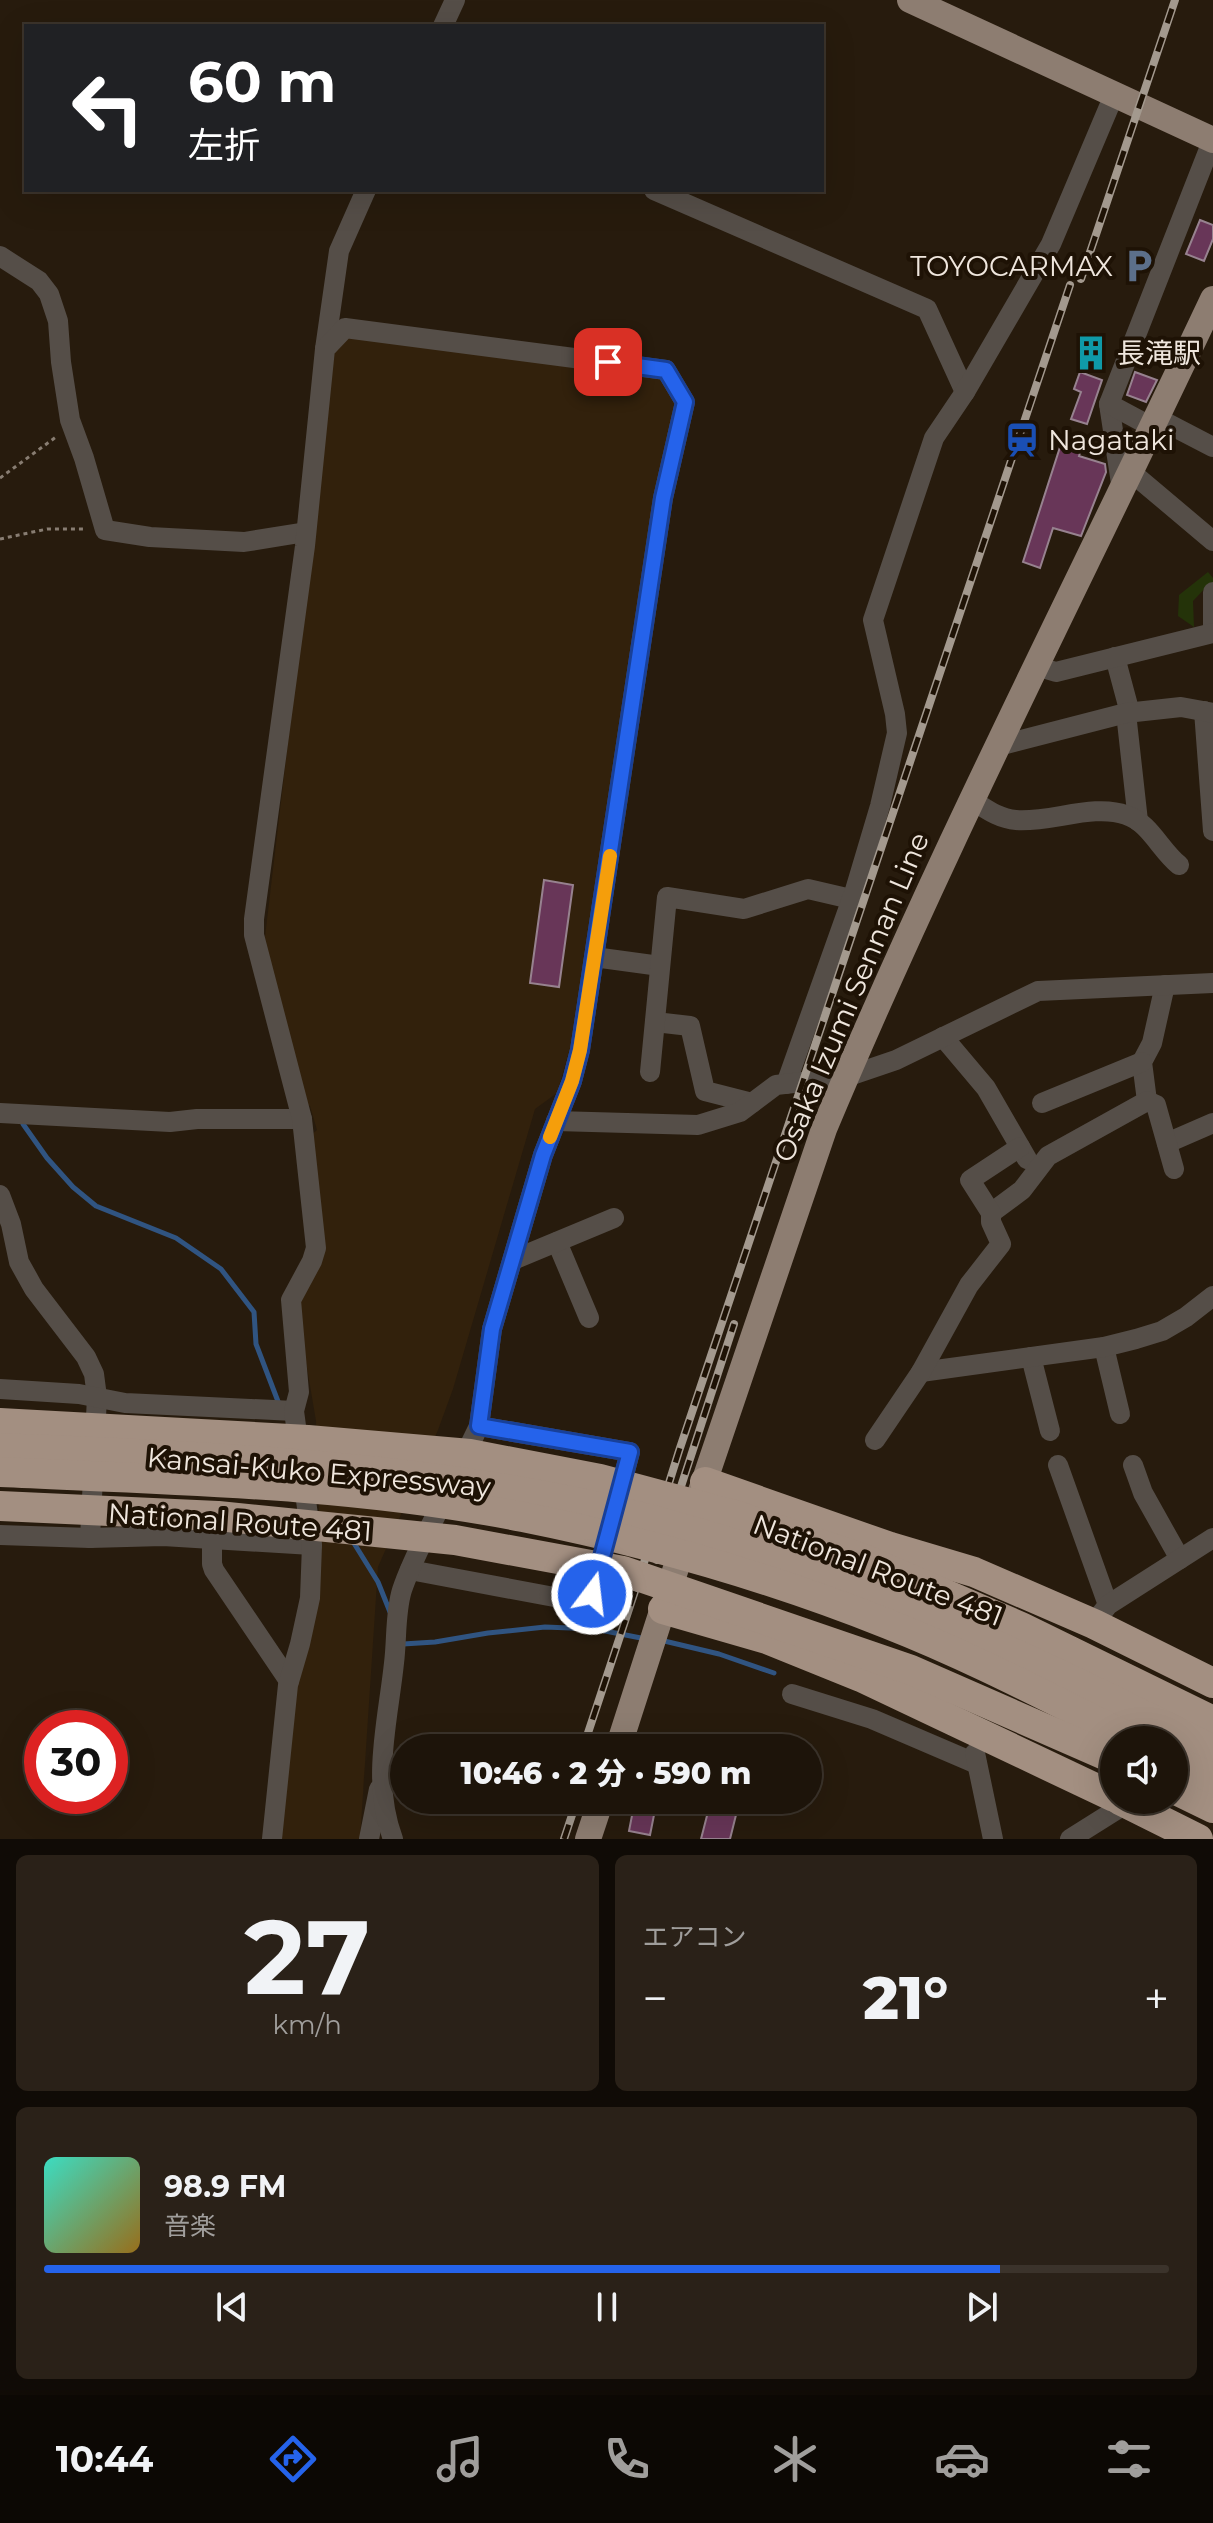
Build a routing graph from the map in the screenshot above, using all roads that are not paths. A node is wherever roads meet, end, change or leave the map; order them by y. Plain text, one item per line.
1 (455, 0) edge
2 (910, 0) edge
3 (444, 24) edge
4 (1114, 95) junction
5 (1213, 139) edge
6 (365, 192) edge
7 (659, 192) edge
8 (0, 256) edge
9 (1213, 299) edge
10 (325, 349) junction
11 (965, 392) junction
12 (1109, 404) junction
13 (1155, 423) junction
14 (1213, 447) edge
15 (1126, 481) junction
16 (306, 532) junction
17 (1213, 541) edge
18 (1213, 592) edge
19 (1213, 633) edge
20 (1115, 657) junction
21 (1036, 666) junction
22 (1210, 707) edge
23 (1128, 713) junction
24 (998, 746) junction
25 (1211, 788) edge
26 (972, 800) junction
27 (1138, 821) junction
28 (1213, 831) edge
29 (1179, 865) dead end
30 (851, 899) junction
31 (594, 957) junction
32 (660, 966) junction
33 (1213, 983) edge
34 (1165, 985) junction
35 (655, 1022) junction
36 (943, 1037) junction
37 (1142, 1062) junction
38 (650, 1072) dead end
39 (846, 1077) junction
40 (786, 1084) junction
41 (1147, 1101) junction
42 (752, 1103) junction
43 (1042, 1103) dead end
44 (0, 1113) edge
45 (302, 1119) junction
46 (556, 1121) junction
47 (1213, 1123) edge
48 (1167, 1143) junction
49 (1020, 1147) junction
50 (1174, 1169) dead end
51 (1036, 1173) junction
52 (0, 1195) edge
53 (991, 1213) junction
54 (614, 1218) dead end
55 (557, 1242) junction
56 (7, 1247) edge
57 (513, 1260) junction
58 (1213, 1296) edge
59 (589, 1318) dead end
60 (1104, 1347) junction
61 (1031, 1357) junction
62 (921, 1372) junction
63 (0, 1389) edge
64 (97, 1397) junction
65 (294, 1411) junction
66 (1120, 1414) dead end
67 (0, 1423) edge
68 (479, 1426) junction
69 (1050, 1431) dead end
70 (875, 1440) dead end
71 (0, 1448) edge
72 (1058, 1465) dead end
73 (1133, 1465) dead end
74 (0, 1472) edge
75 (705, 1482) junction
76 (0, 1506) edge
77 (0, 1535) edge
78 (90, 1538) junction
79 (1213, 1538) edge
80 (212, 1539) junction
81 (312, 1545) junction
82 (1180, 1559) junction
83 (410, 1570) junction
84 (1101, 1615) junction
85 (656, 1630) junction
86 (289, 1681) junction
87 (1213, 1683) edge
88 (792, 1694) dead end
89 (1213, 1721) edge
90 (1106, 1726) edge
91 (980, 1733) junction
92 (623, 1734) edge
93 (1213, 1750) edge
94 (1100, 1753) edge
95 (977, 1764) junction
96 (1188, 1765) edge
97 (1188, 1767) edge
98 (382, 1777) junction
99 (1213, 1779) edge
100 (1100, 1789) edge
101 (1188, 1796) edge
102 (1213, 1808) edge
103 (596, 1814) edge
104 (1104, 1814) edge
105 (1150, 1814) edge
106 (272, 1839) edge
107 (369, 1839) edge
108 (393, 1839) edge
109 (588, 1839) edge
110 (993, 1839) edge
111 (1070, 1839) edge
112 (1198, 1839) edge

1 - 3 street
2 - 4 main road
4 - 5 main road
4 - 11 street
5 - 12 street
6 - 10 street
7 - 11 street
8 - 16 street
9 - 13 main road, Osaka Izumi Sennan Line
10 - 16 street
10 - 31 street
11 - 30 street
12 - 13 street
12 - 15 street
13 - 14 street
13 - 15 main road, Osaka Izumi Sennan Line
15 - 17 street
15 - 21 main road, Osaka Izumi Sennan Line
16 - 45 street
18 - 19 street
19 - 20 street
20 - 21 street
20 - 23 street
21 - 24 main road, Osaka Izumi Sennan Line
22 - 23 street
22 - 25 street
23 - 24 street
23 - 27 street
24 - 26 main road, Osaka Izumi Sennan Line
25 - 28 street
26 - 27 street
26 - 39 main road, Osaka Izumi Sennan Line
27 - 29 street
30 - 32 street
30 - 40 street
31 - 32 street
31 - 46 street
32 - 35 street
33 - 34 street
34 - 36 street
34 - 37 street
35 - 38 street
35 - 42 street
36 - 39 street
36 - 49 street
37 - 41 street
37 - 43 street
39 - 40 street
39 - 75 main road, Osaka Izumi Sennan Line
40 - 42 street
41 - 48 street
41 - 51 street
42 - 46 street
44 - 45 street
45 - 65 street
46 - 57 street
47 - 48 street
48 - 50 street
49 - 51 street
49 - 53 street
51 - 53 street
52 - 56 street
53 - 62 street
54 - 55 street
55 - 57 street
55 - 59 street
56 - 64 street
57 - 68 street
58 - 60 street
60 - 61 street
60 - 66 street
61 - 62 street
61 - 69 street
62 - 70 street
63 - 64 street
64 - 65 street
64 - 78 street
65 - 81 street
67 - 89 highway, National Route 481, bridge
68 - 83 street
68 - 83 street
71 - 93 highway, Kansai-Kuko Expressway, bridge
72 - 84 street
73 - 82 street
74 - 90 highway, Kansai-Kuko Expressway, bridge
75 - 84 highway
75 - 85 main road, Osaka Izumi Sennan Line
76 - 94 highway, National Route 481, bridge
77 - 78 street
78 - 80 street
79 - 82 street
80 - 81 street
80 - 86 street
81 - 86 street
82 - 84 street
83 - 98 street
84 - 87 highway
85 - 91 highway
85 - 92 main road, Osaka Izumi Sennan Line
86 - 106 street
88 - 95 street
91 - 95 street
91 - 100 highway
93 - 96 street
95 - 110 street
97 - 99 highway, bridge
98 - 107 street
98 - 108 street
101 - 102 highway
103 - 109 main road
104 - 111 street
105 - 112 highway

